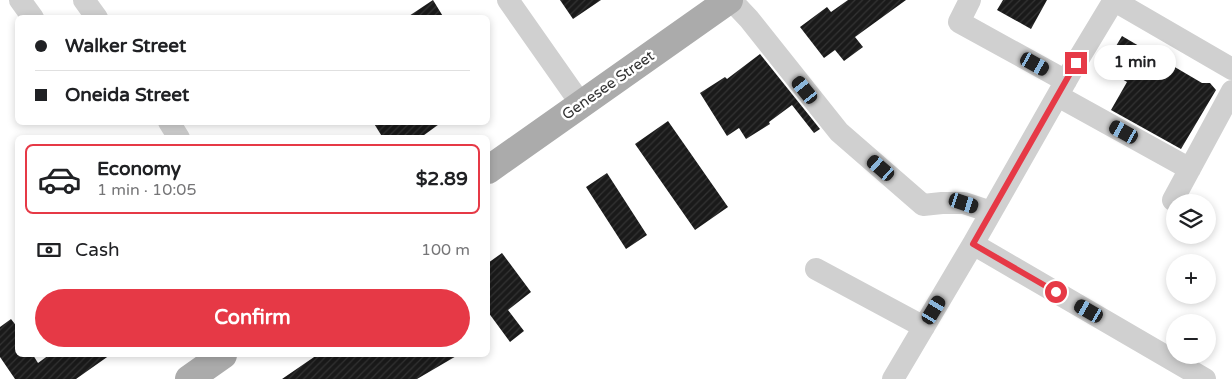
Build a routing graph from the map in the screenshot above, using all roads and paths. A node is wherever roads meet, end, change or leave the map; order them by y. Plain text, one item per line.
1 (20, 0) edge
2 (84, 0) edge
3 (508, 0) edge
4 (730, 0) edge
5 (970, 0) edge
6 (1113, 0) edge
7 (31, 15) edge
8 (95, 15) edge
9 (1232, 69) edge
10 (1062, 88) junction
11 (1232, 91) edge
12 (581, 104) junction
13 (490, 169) edge
14 (1190, 169) junction
15 (1176, 194) edge
16 (991, 212) junction
17 (973, 244) junction
18 (816, 269) dead end
19 (924, 327) junction
20 (220, 357) edge
21 (189, 379) edge
22 (893, 379) edge
23 (1205, 379) edge

1 - 7 street
2 - 8 street
3 - 12 street
4 - 12 main road, Genesee Street
4 - 16 street
5 - 10 street
6 - 9 street
6 - 10 street
10 - 14 street
10 - 16 street
11 - 14 street
12 - 13 main road, Genesee Street
14 - 15 street
16 - 17 street
17 - 19 street
17 - 23 street
18 - 19 street
19 - 22 street
20 - 21 main road

